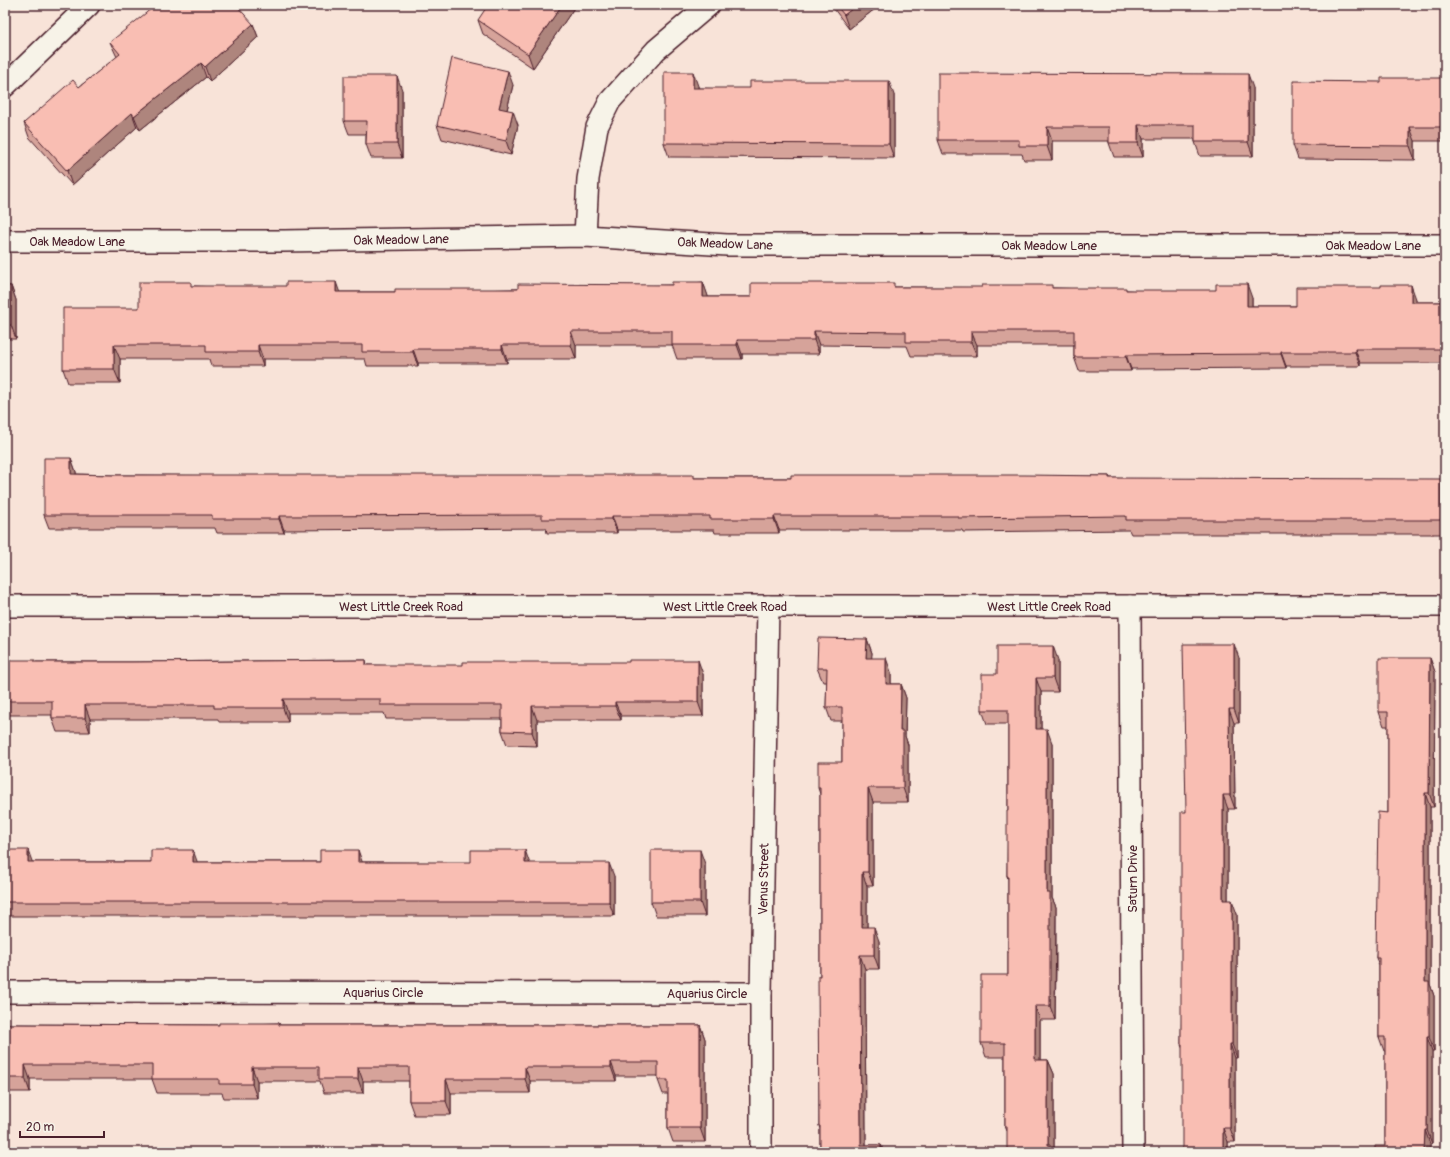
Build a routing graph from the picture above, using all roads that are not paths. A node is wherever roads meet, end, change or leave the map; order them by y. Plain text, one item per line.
1 (89, 5) edge
2 (709, 5) edge
3 (5, 86) edge
4 (585, 236) junction
5 (5, 241) edge
6 (1445, 245) edge
7 (5, 606) edge
8 (768, 606) junction
9 (1130, 606) junction
10 (1445, 606) edge
11 (5, 992) edge
12 (761, 993) junction
13 (761, 1152) edge
14 (1133, 1152) edge

1 - 3 street
2 - 4 street
4 - 5 street, Oak Meadow Lane
4 - 6 street, Oak Meadow Lane
7 - 8 street, West Little Creek Road
8 - 9 street, West Little Creek Road
8 - 12 street, Venus Street
9 - 10 street, West Little Creek Road
9 - 14 street, Saturn Drive
11 - 12 street, Aquarius Circle
12 - 13 street, Venus Street

